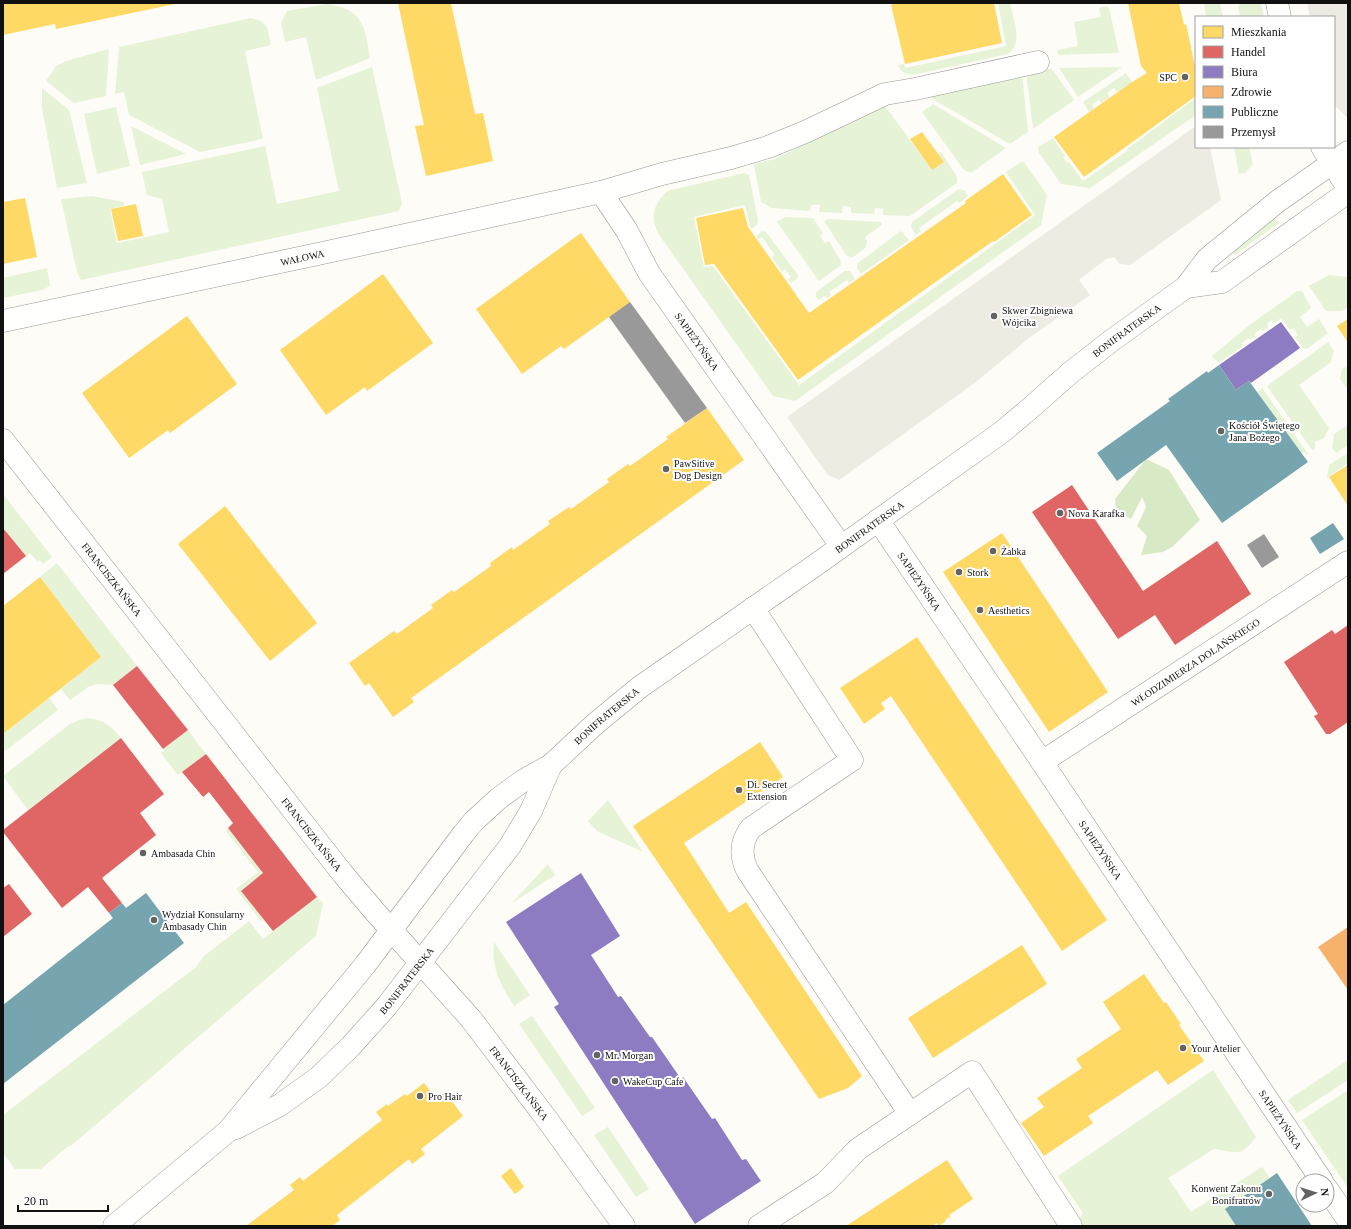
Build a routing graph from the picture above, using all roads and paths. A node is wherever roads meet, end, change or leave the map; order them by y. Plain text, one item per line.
1 (1277, 3) edge
2 (1280, 16) edge
3 (1038, 62) dead end
4 (1334, 154) edge
5 (1348, 188) edge
6 (601, 192) junction
7 (1348, 192) edge
8 (1186, 287) junction
9 (3, 321) edge
10 (3, 440) edge
11 (878, 520) junction
12 (841, 546) junction
13 (1348, 562) edge
14 (753, 608) junction
15 (1042, 762) junction
16 (552, 765) junction
17 (392, 931) junction
18 (421, 963) junction
19 (910, 1114) junction
20 (228, 1132) junction
21 (1317, 1173) edge
22 (1335, 1200) edge
23 (1348, 1220) edge
24 (114, 1226) edge
25 (623, 1226) edge
26 (759, 1226) edge
27 (1071, 1226) edge

1 - 2 street
3 - 6 street, WAŁOWA
4 - 5 street
4 - 8 street, BONIFRATERSKA
6 - 9 street, WAŁOWA
6 - 12 street, SAPIEŻYŃSKA
7 - 8 street, BONIFRATERSKA
8 - 11 street, BONIFRATERSKA
10 - 17 street, FRANCISZKAŃSKA
11 - 12 street, BONIFRATERSKA
11 - 15 street, SAPIEŻYŃSKA
12 - 14 street, BONIFRATERSKA
13 - 15 street, WŁODZIMIERZA DOLAŃSKIEGO
14 - 16 street, BONIFRATERSKA
14 - 19 street
15 - 21 street, SAPIEŻYŃSKA
16 - 17 street, BONIFRATERSKA
16 - 18 street, BONIFRATERSKA
17 - 18 street, FRANCISZKAŃSKA
17 - 20 street, BONIFRATERSKA
18 - 20 street, BONIFRATERSKA
18 - 25 street, FRANCISZKAŃSKA
19 - 26 street
19 - 27 street
20 - 24 street, BONIFRATERSKA
22 - 23 street

